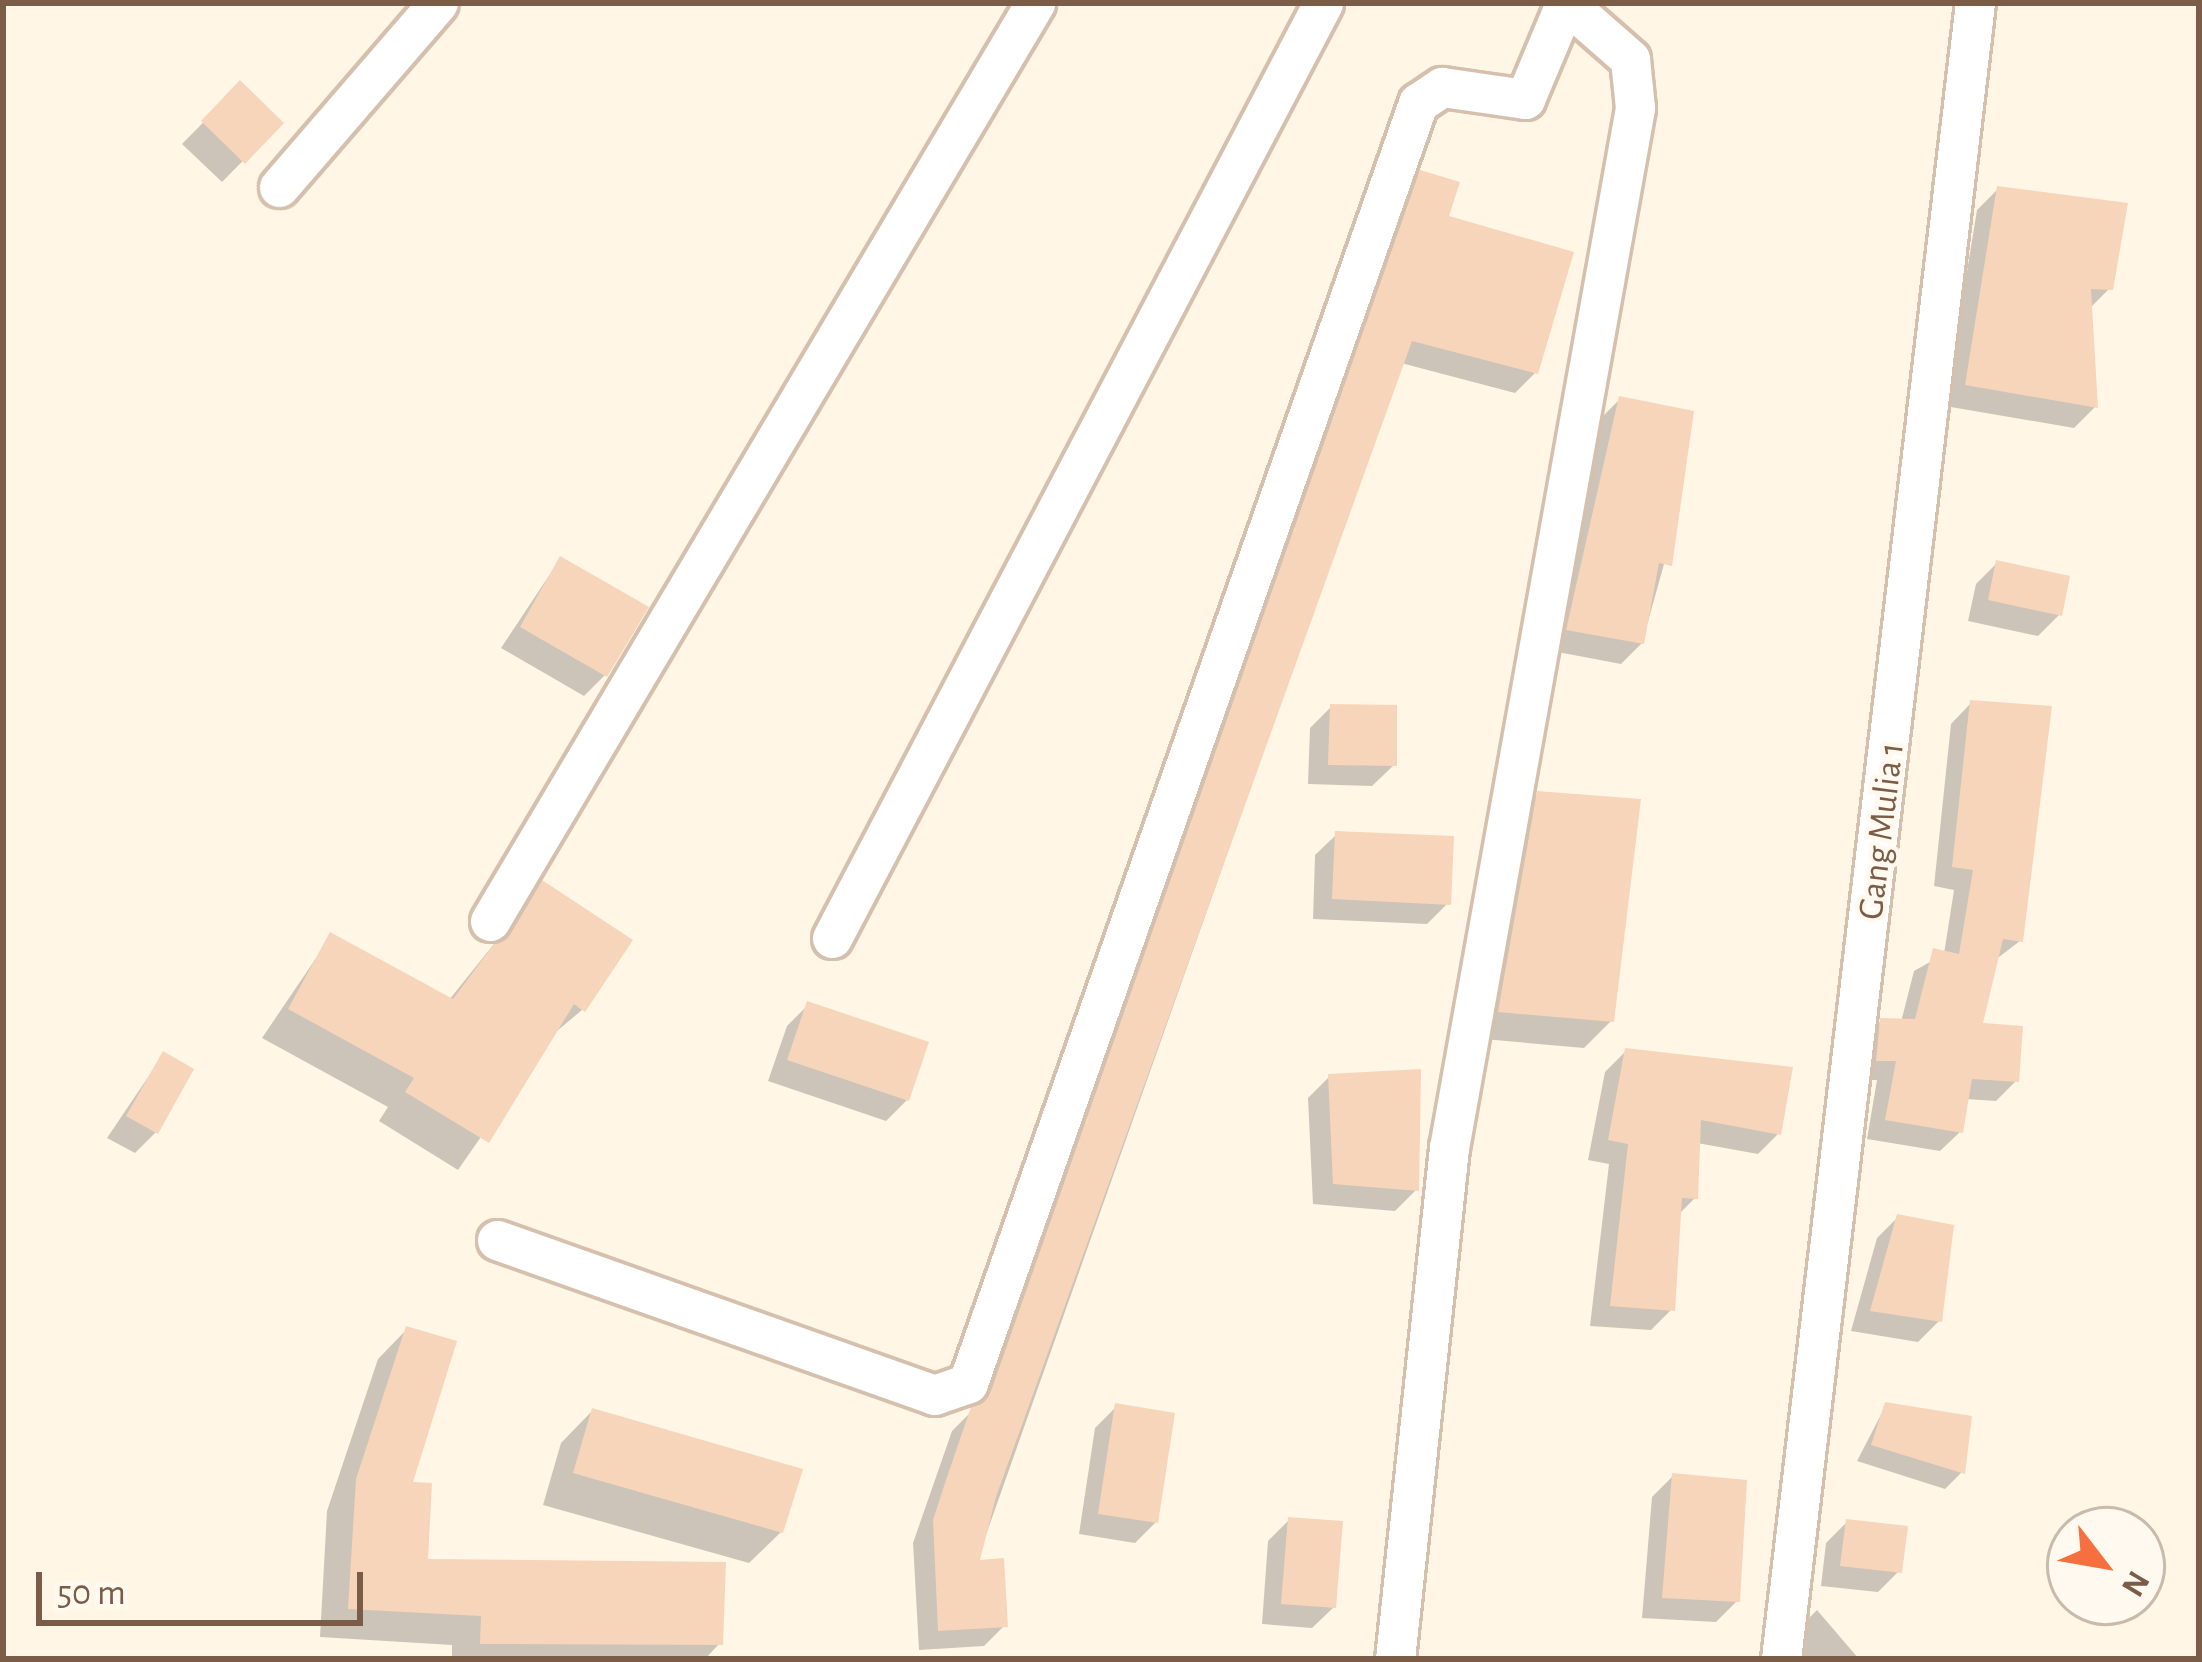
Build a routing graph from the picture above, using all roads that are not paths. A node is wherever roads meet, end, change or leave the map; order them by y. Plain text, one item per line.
1 (438, 3) edge
2 (1035, 3) edge
3 (1324, 3) edge
4 (1975, 3) edge
5 (1565, 4) edge
6 (279, 187) dead end
7 (490, 921) dead end
8 (832, 938) dead end
9 (497, 1240) dead end
10 (1395, 1659) edge
11 (1781, 1659) edge

1 - 6 street
2 - 7 street
3 - 8 street
4 - 11 street, Gang Mulia 1
5 - 9 street
5 - 10 street

